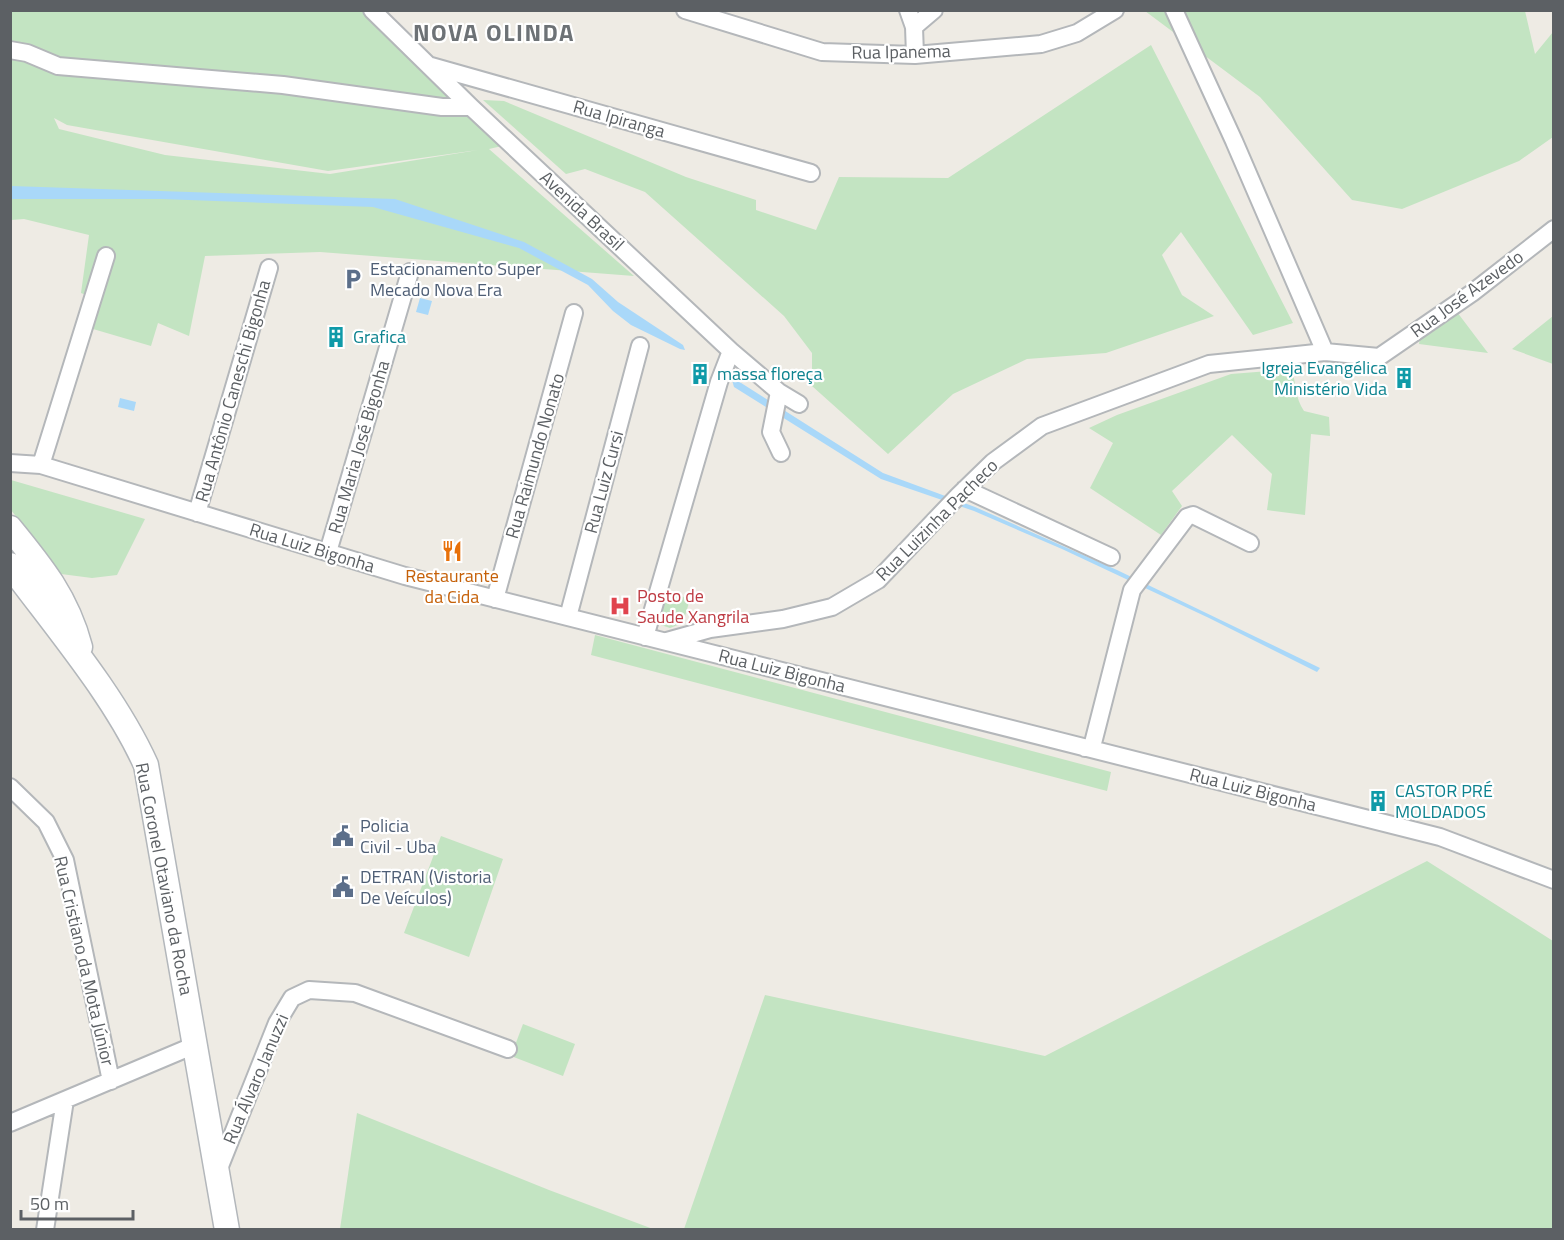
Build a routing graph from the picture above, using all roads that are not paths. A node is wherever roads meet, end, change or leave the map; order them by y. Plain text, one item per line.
1 (372, 10) edge
2 (685, 10) edge
3 (909, 10) edge
4 (934, 10) edge
5 (1115, 10) edge
6 (1174, 10) edge
7 (914, 27) junction
8 (10, 51) edge
9 (915, 54) junction
10 (428, 65) junction
11 (471, 107) junction
12 (811, 173) dead end
13 (1554, 229) edge
14 (106, 256) dead end
15 (269, 268) dead end
16 (410, 272) dead end
17 (574, 313) dead end
18 (640, 346) dead end
19 (731, 351) junction
20 (1325, 352) junction
21 (1379, 357) joint
22 (778, 396) junction
23 (799, 404) dead end
24 (781, 453) dead end
25 (10, 463) edge
26 (41, 465) junction
27 (964, 489) junction
28 (197, 513) junction
29 (10, 528) edge
30 (1250, 543) dead end
31 (328, 552) junction
32 (1111, 557) dead end
33 (10, 566) edge
34 (495, 599) junction
35 (568, 617) junction
36 (645, 637) junction
37 (664, 641) junction
38 (85, 667) junction
39 (1085, 748) junction
40 (10, 787) edge
41 (1554, 880) edge
42 (195, 1045) junction
43 (508, 1049) dead end
44 (111, 1081) junction
45 (65, 1100) junction
46 (10, 1123) edge
47 (217, 1172) junction
48 (45, 1230) edge
49 (227, 1230) edge

1 - 10 street, Avenida Brasil
2 - 9 street, Rua Ipanema
3 - 7 street
4 - 7 street
5 - 9 street, Rua Ipanema
6 - 20 street
7 - 9 street
8 - 11 street
10 - 11 street, Avenida Brasil
10 - 12 street, Rua Ipiranga
11 - 19 street, Avenida Brasil
13 - 21 street, Rua José Azevedo
14 - 26 street
15 - 28 street, Rua Antônio Caneschi Bigonha
16 - 31 street, Rua Maria José Bigonha
17 - 34 street, Rua Raimundo Nonato
18 - 35 street, Rua Luiz Cursi
19 - 22 street, Avenida Brasil
19 - 36 street
20 - 21 street, Rua Luizinha Pacheco
20 - 27 street, Rua Luizinha Pacheco
22 - 23 street, Avenida Brasil
22 - 24 street
25 - 26 street, Rua Luiz Bigonha
26 - 28 street, Rua Luiz Bigonha
27 - 32 street
27 - 37 street, Rua Luizinha Pacheco
28 - 31 street, Rua Luiz Bigonha
29 - 38 street
30 - 39 street
31 - 34 street, Rua Luiz Bigonha
33 - 38 street, Rua Coronel Otaviano da Rocha
34 - 35 street, Rua Luiz Bigonha
35 - 36 street, Rua Luiz Bigonha
36 - 37 street, Rua Luiz Bigonha
37 - 39 street, Rua Luiz Bigonha
38 - 42 street, Rua Coronel Otaviano da Rocha
39 - 41 street, Rua Luiz Bigonha
40 - 44 street, Rua Cristiano da Mota Júnior
42 - 44 street
42 - 47 street, Rua Coronel Otaviano da Rocha
43 - 47 street, Rua Álvaro Januzzi
44 - 45 street
45 - 46 street
45 - 48 street
47 - 49 street, Rua Coronel Otaviano da Rocha

